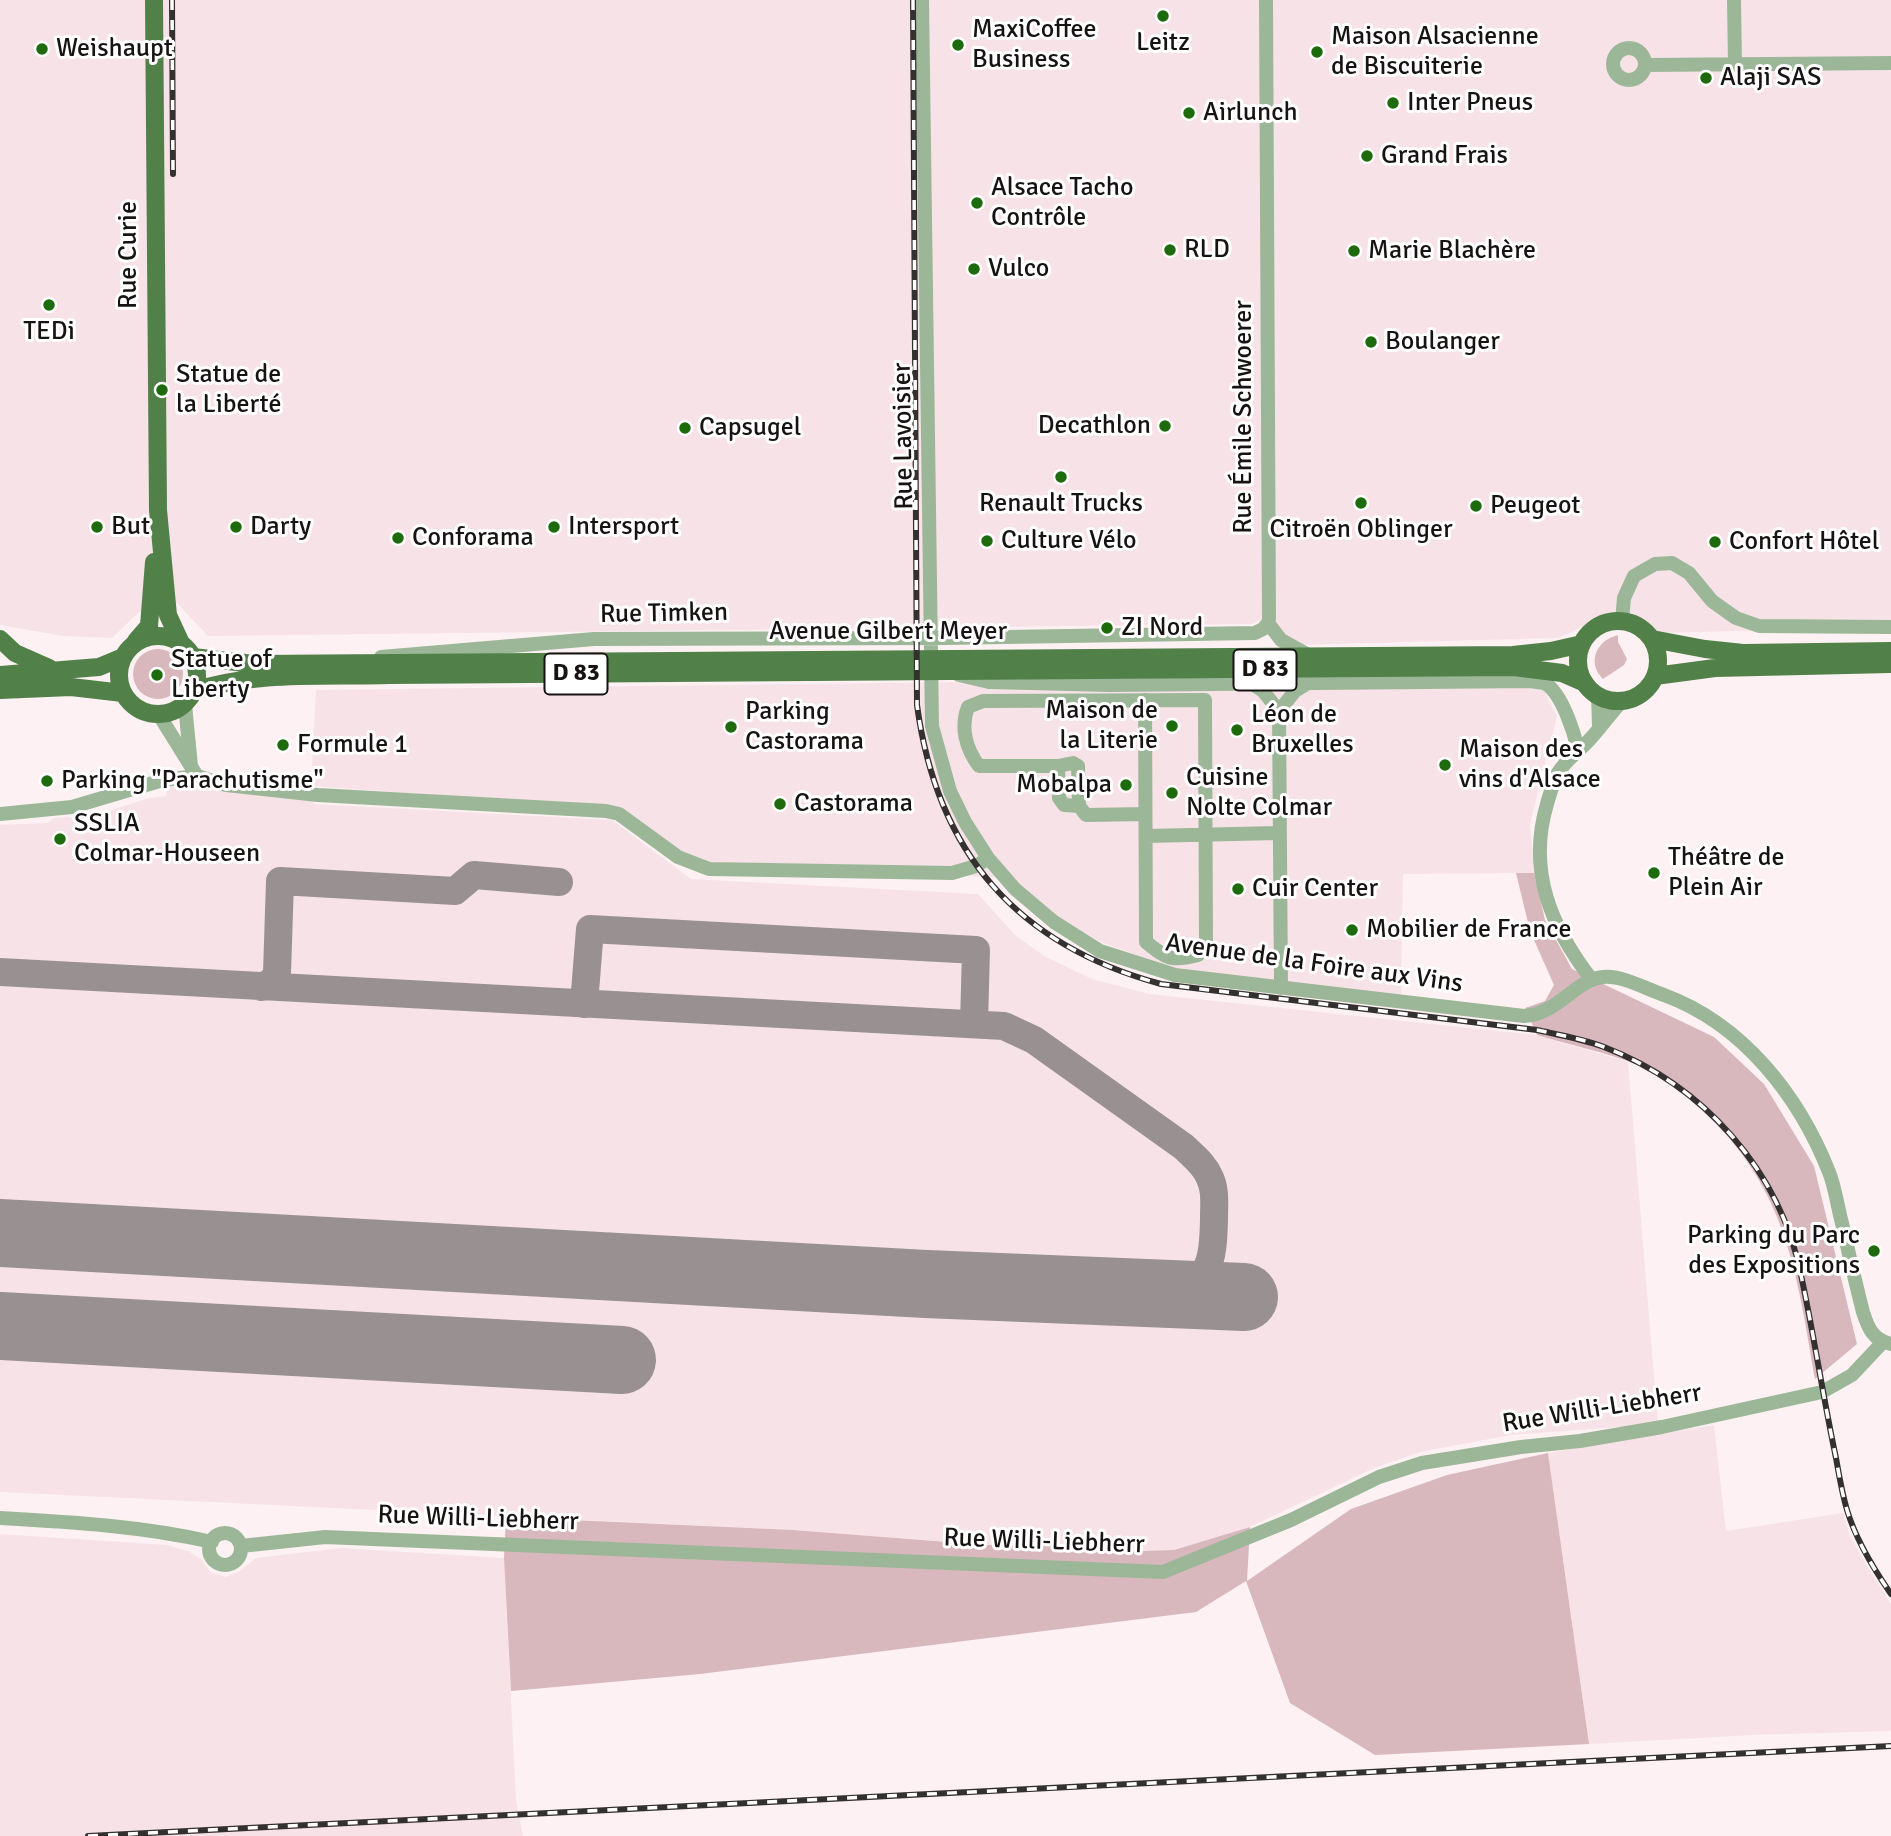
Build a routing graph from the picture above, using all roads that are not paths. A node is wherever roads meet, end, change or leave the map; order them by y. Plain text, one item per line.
1 (154, 0) edge
2 (922, 0) edge
3 (1266, 0) edge
4 (1734, 0) edge
5 (1891, 63) edge
6 (1645, 65) dead end
7 (1735, 65) junction
8 (158, 510) junction
9 (1622, 621) junction
10 (1268, 623) junction
11 (1891, 627) edge
12 (0, 639) edge
13 (1652, 639) junction
14 (180, 641) junction
15 (1582, 644) junction
16 (127, 651) junction
17 (1891, 651) edge
18 (1310, 656) junction
19 (193, 657) junction
20 (353, 662) junction
21 (1891, 664) edge
22 (902, 665) junction
23 (944, 665) junction
24 (59, 671) junction
25 (0, 675) edge
26 (1655, 676) junction
27 (1310, 682) junction
28 (1251, 683) junction
29 (1168, 684) junction
30 (1109, 685) junction
31 (1591, 689) junction
32 (0, 690) edge
33 (123, 693) junction
34 (189, 698) junction
35 (1144, 700) junction
36 (1622, 701) junction
37 (1279, 711) junction
38 (159, 715) junction
39 (1599, 726) junction
40 (1578, 750) junction
41 (190, 766) junction
42 (163, 780) junction
43 (0, 814) edge
44 (1145, 814) junction
45 (1278, 833) junction
46 (1205, 835) junction
47 (1146, 836) junction
48 (988, 858) junction
49 (1592, 979) junction
50 (1280, 988) junction
51 (1887, 1343) edge
52 (0, 1518) edge
53 (212, 1542) junction
54 (241, 1546) junction

1 - 8 main road, Rue Curie
2 - 48 street, Rue Lavoisier
3 - 10 street, Rue Émile Schwoerer
4 - 7 street
5 - 7 street
6 - 7 street
8 - 14 main road, Rue Curie
8 - 16 main road, Rue Curie
9 - 11 street
9 - 13 main road
9 - 15 main road, Avenue Gilbert Meyer
10 - 18 street
10 - 20 street, Rue Timken
12 - 24 main road
13 - 17 main road
13 - 26 main road
14 - 16 main road
14 - 19 main road
15 - 18 main road, Avenue Gilbert Meyer / D 83
15 - 31 main road
16 - 24 main road
16 - 33 main road
18 - 23 main road, Avenue Gilbert Meyer / D 83
19 - 20 main road, Avenue Gilbert Meyer / D 83
19 - 34 main road
20 - 22 main road, Avenue Gilbert Meyer / D 83
21 - 26 main road
22 - 23 main road, Avenue Gilbert Meyer / D 83
22 - 34 main road, Avenue Gilbert Meyer / D 83
23 - 30 street, Avenue Gilbert Meyer
23 - 31 main road, Avenue Gilbert Meyer / D 83
24 - 25 main road
26 - 36 main road
27 - 28 street, Avenue Gilbert Meyer
27 - 37 street
27 - 40 street, Avenue Gilbert Meyer
28 - 29 street, Avenue Gilbert Meyer
28 - 37 street
29 - 30 street, Avenue Gilbert Meyer
29 - 35 street
30 - 35 street
31 - 36 main road, Avenue Gilbert Meyer
31 - 39 street
32 - 33 main road
33 - 38 main road
34 - 38 main road
34 - 41 street
35 - 44 street
35 - 44 street
35 - 46 street
36 - 39 street
37 - 45 street
38 - 41 street
39 - 40 street
40 - 49 street
41 - 42 street
41 - 42 street
41 - 48 street
42 - 43 street
44 - 47 street
45 - 46 street
45 - 50 street
46 - 47 street
46 - 47 street
48 - 50 street, Avenue de la Foire aux Vins
49 - 50 street, Avenue de la Foire aux Vins
49 - 51 street
51 - 54 street, Rue Willi-Liebherr
52 - 53 street, Rue Willi-Liebherr
53 - 54 street, Rue Willi-Liebherr
53 - 54 street, Rue Willi-Liebherr

